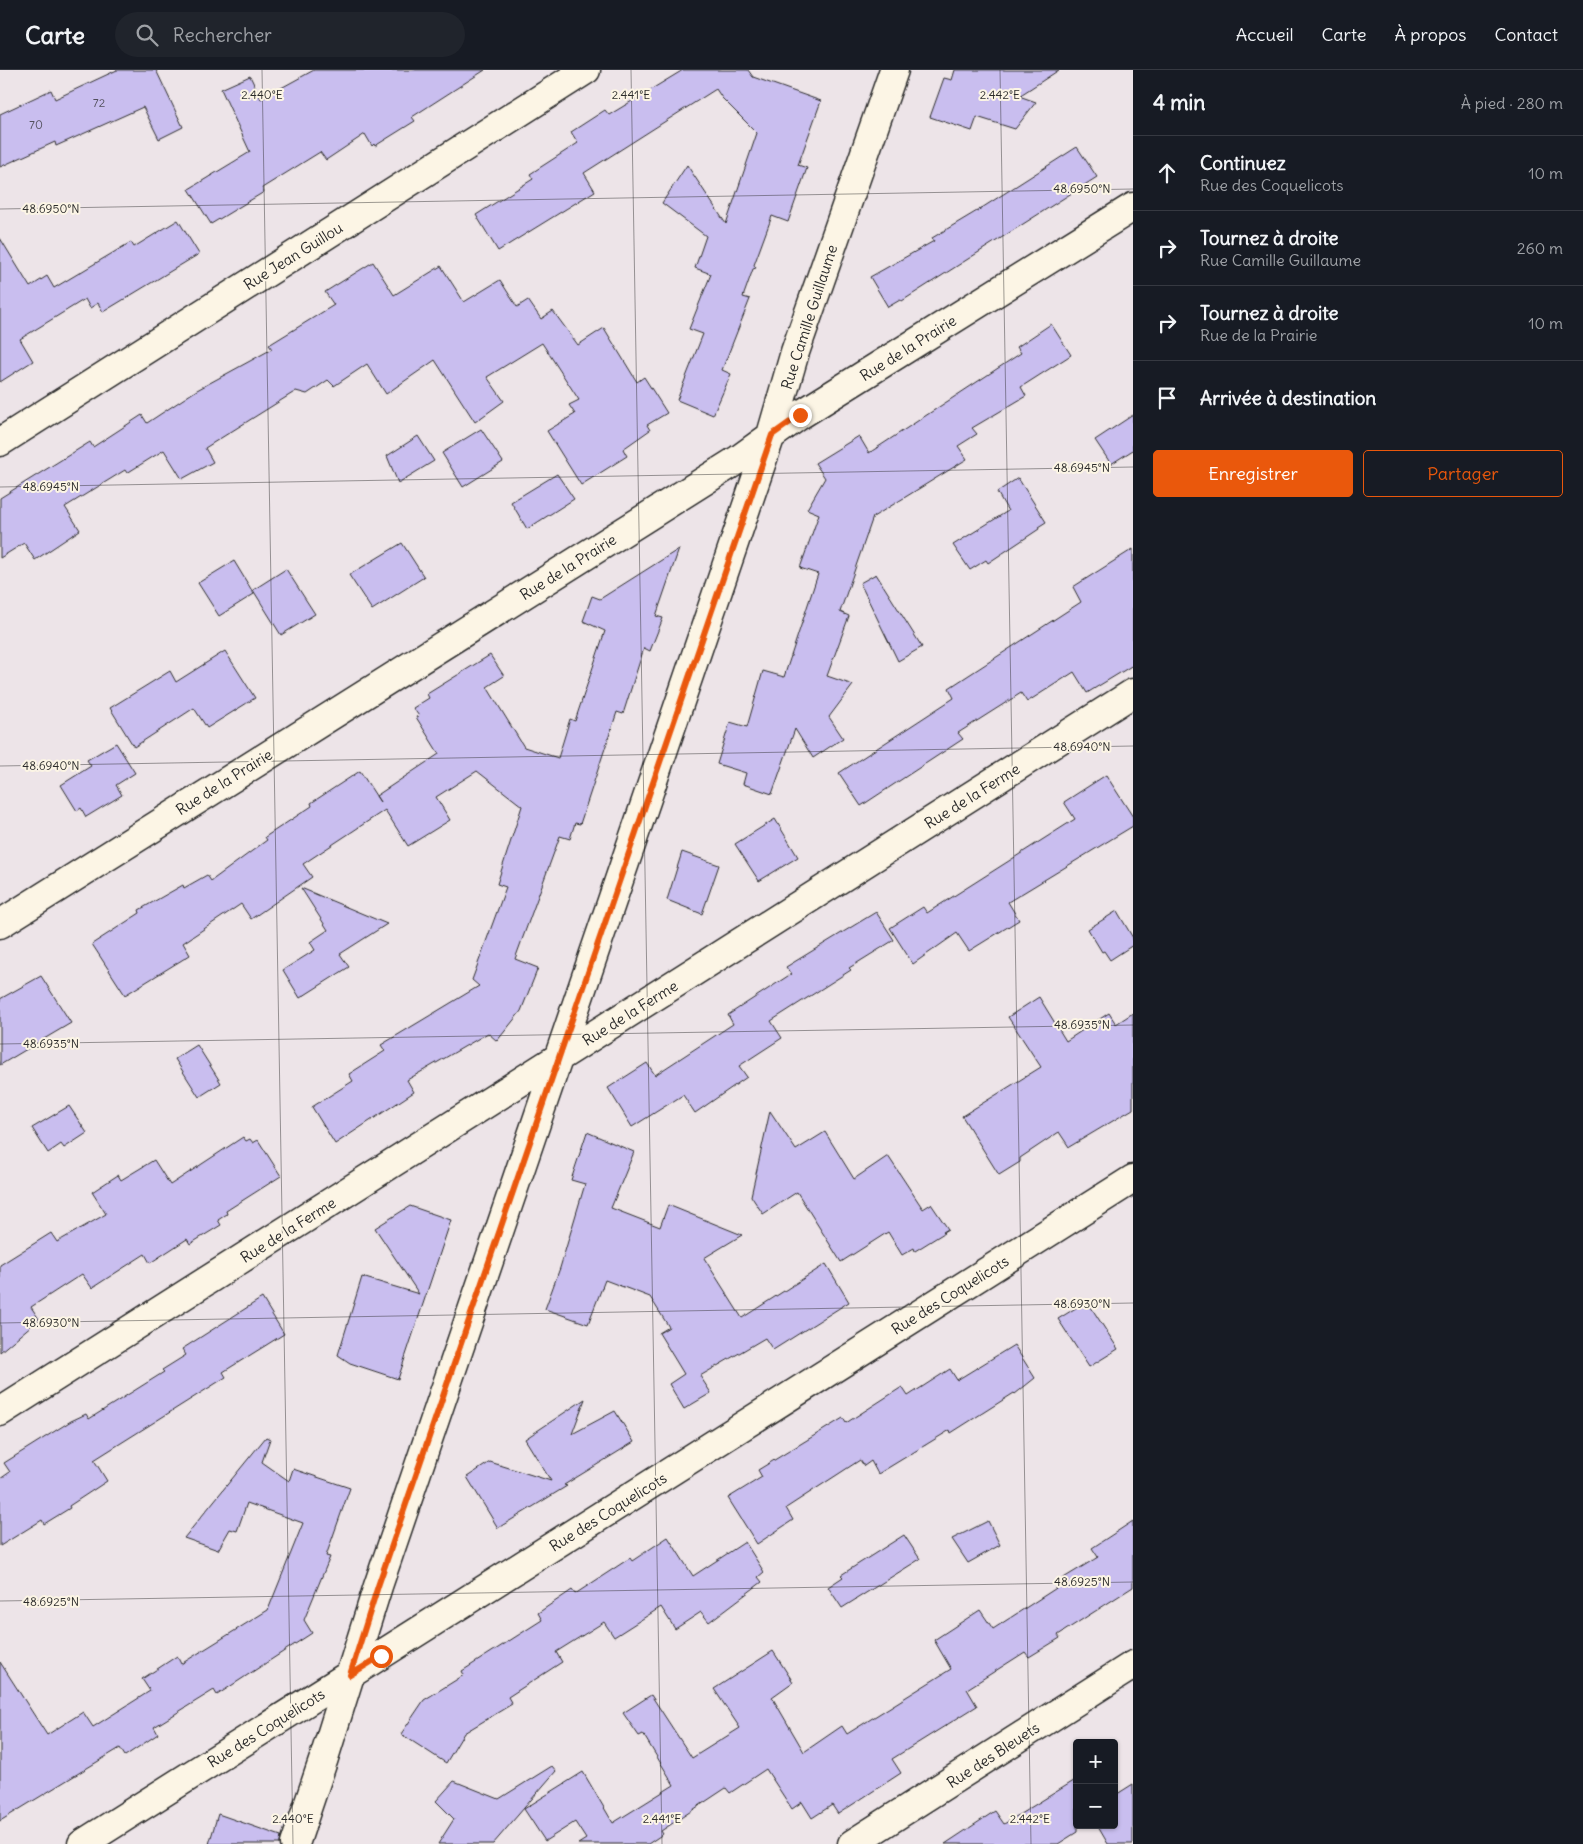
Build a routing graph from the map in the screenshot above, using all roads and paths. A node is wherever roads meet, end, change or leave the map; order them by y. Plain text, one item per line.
1 (586, 70) edge
2 (894, 70) edge
3 (1133, 207) edge
4 (772, 435) junction
5 (0, 442) edge
6 (1133, 693) edge
7 (0, 924) edge
8 (559, 1057) junction
9 (1133, 1179) edge
10 (0, 1412) edge
11 (1133, 1665) edge
12 (350, 1675) junction
13 (82, 1844) edge
14 (294, 1844) edge
15 (852, 1844) edge

1 - 5 street, Rue Jean Guillou
2 - 4 street, Rue Camille Guillaume
3 - 4 street, Rue de la Prairie
4 - 7 street, Rue de la Prairie
4 - 8 street, Rue Camille Guillaume
6 - 8 street, Rue de la Ferme
8 - 10 street, Rue de la Ferme
8 - 12 street, Rue Camille Guillaume
9 - 12 street, Rue des Coquelicots
11 - 15 street, Rue des Bleuets
12 - 13 street, Rue des Coquelicots
12 - 14 street, Rue Camille Guillaume

